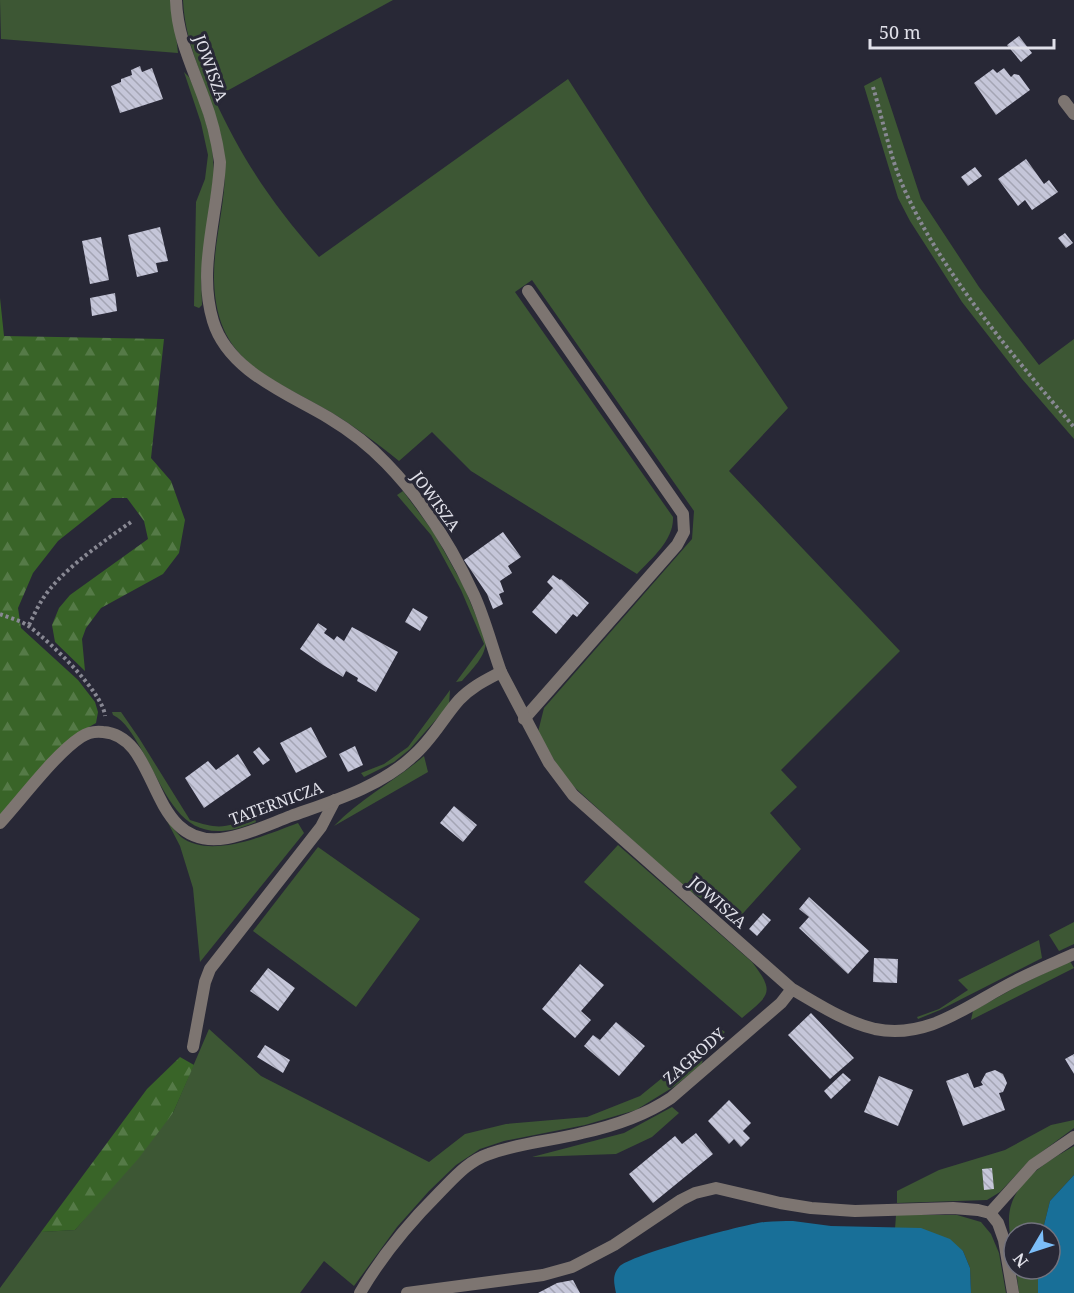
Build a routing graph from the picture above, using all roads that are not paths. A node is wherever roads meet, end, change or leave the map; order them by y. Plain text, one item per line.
1 (176, 0) edge
2 (1064, 101) dead end
3 (1074, 114) edge
4 (528, 291) dead end
5 (501, 672) junction
6 (524, 719) junction
7 (335, 800) junction
8 (0, 823) edge
9 (1074, 954) edge
10 (792, 989) junction
11 (194, 1047) dead end
12 (1074, 1137) edge
13 (990, 1213) junction
14 (360, 1293) edge
15 (407, 1293) edge
16 (1013, 1293) edge

1 - 5 street, JOWISZA
2 - 3 street
4 - 6 street
5 - 6 street, JOWISZA
5 - 7 street, TATERNICZA
6 - 10 street, JOWISZA
7 - 8 street, TATERNICZA
7 - 11 street
9 - 10 street
10 - 14 street, ZAGRODY
12 - 13 street
13 - 15 street
13 - 16 street

